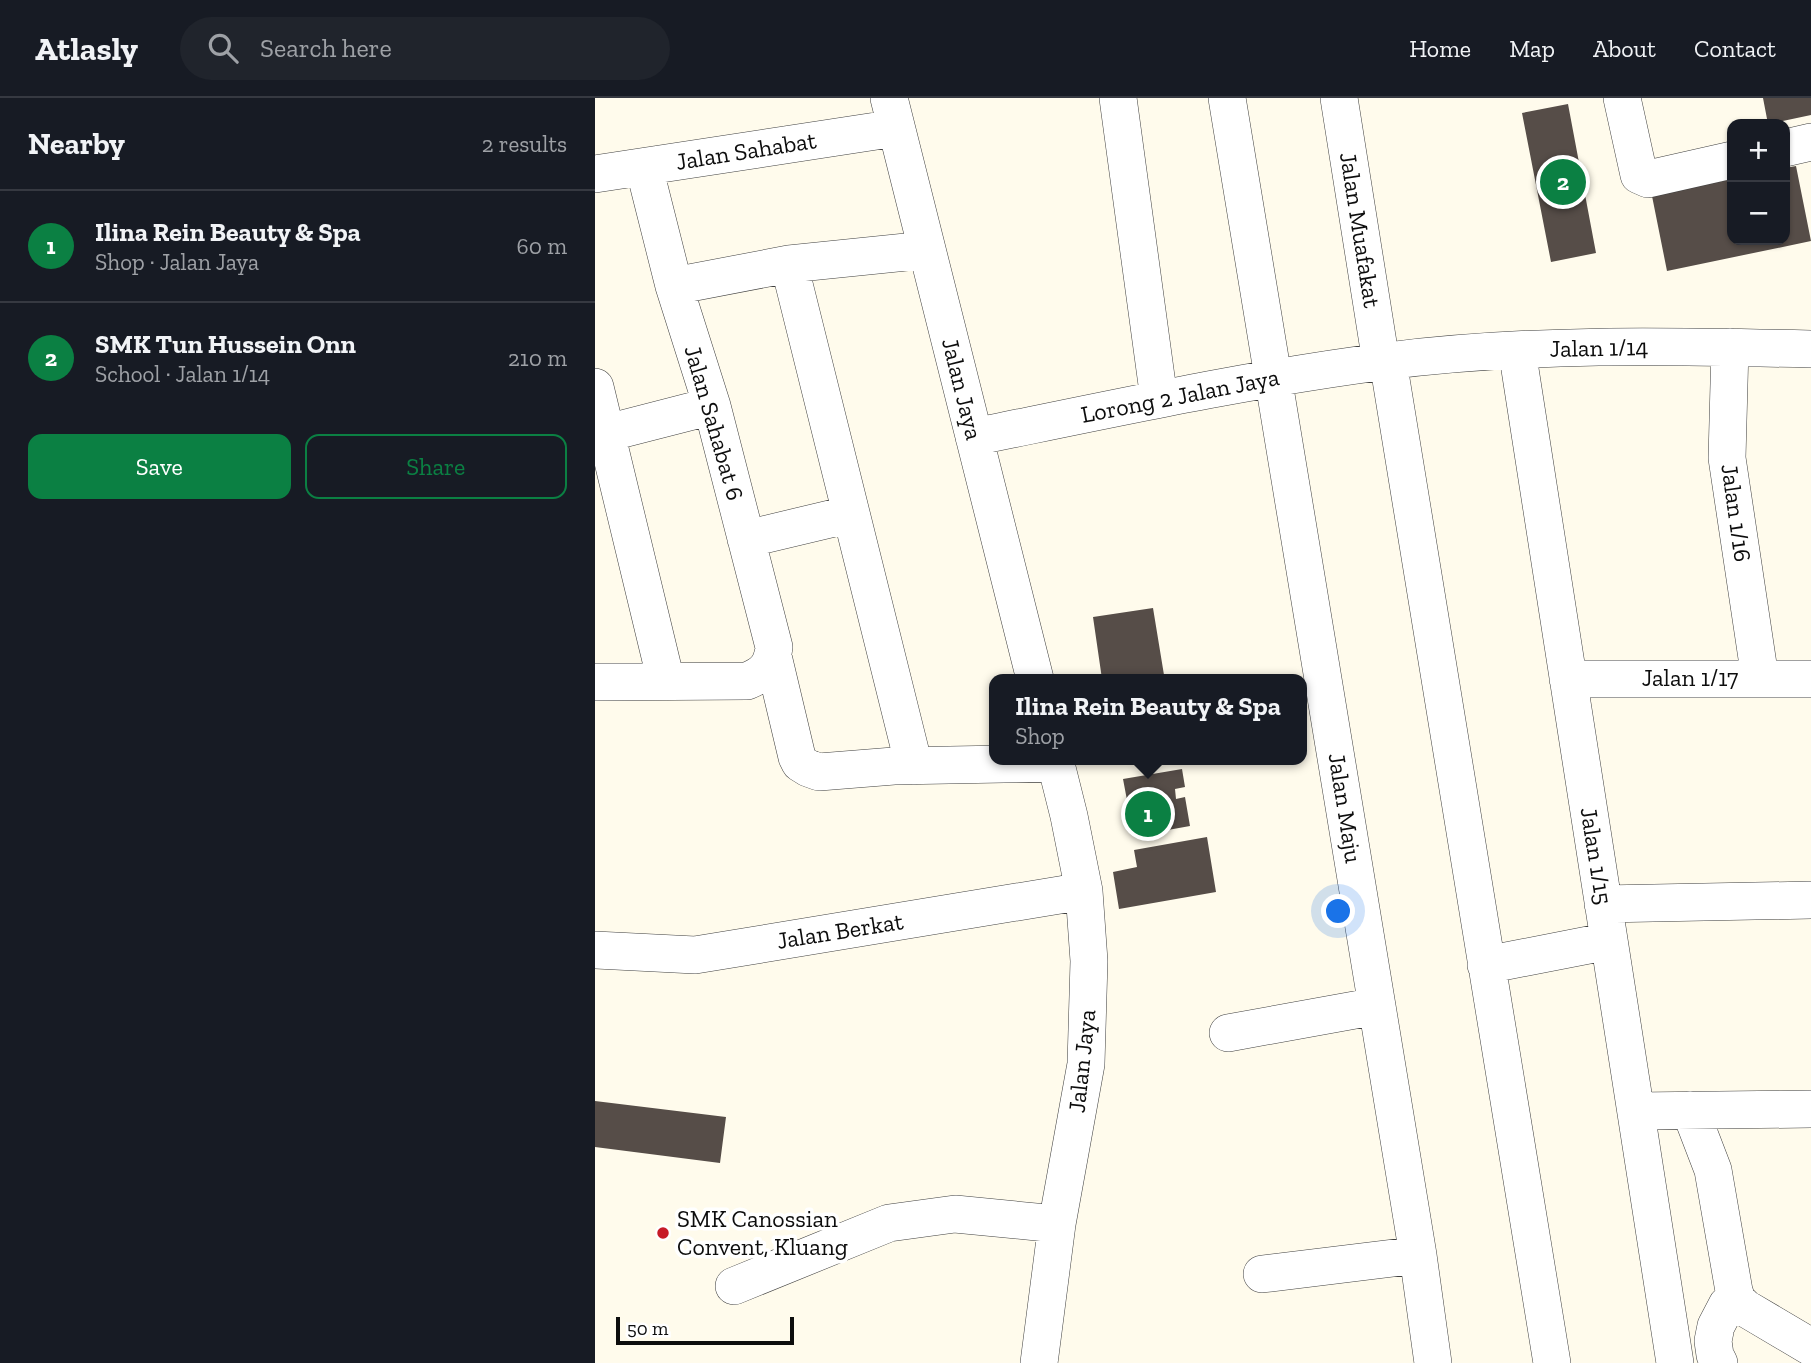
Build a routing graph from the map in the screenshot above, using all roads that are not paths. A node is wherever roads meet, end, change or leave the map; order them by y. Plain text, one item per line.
1 (1118, 98) edge
2 (1227, 98) edge
3 (1342, 98) edge
4 (1622, 98) edge
5 (892, 113) edge
6 (1811, 142) edge
7 (1790, 147) edge
8 (1727, 161) edge
9 (644, 167) junction
10 (596, 171) edge
11 (926, 250) junction
12 (789, 264) junction
13 (674, 286) junction
14 (1730, 347) junction
15 (1517, 349) junction
16 (1811, 349) edge
17 (1384, 362) junction
18 (1274, 377) junction
19 (595, 387) edge
20 (1159, 399) junction
21 (712, 406) junction
22 (601, 435) edge
23 (974, 437) junction
24 (851, 514) junction
25 (746, 538) junction
26 (766, 666) junction
27 (1033, 674) edge
28 (1760, 678) junction
29 (1568, 679) junction
30 (1811, 679) edge
31 (666, 681) junction
32 (595, 682) edge
33 (989, 763) edge
34 (1056, 765) edge
35 (914, 766) junction
36 (1084, 891) junction
37 (1811, 901) edge
38 (1603, 904) junction
39 (1609, 940) junction
40 (595, 950) edge
41 (1486, 965) junction
42 (1377, 1006) junction
43 (1228, 1033) dead end
44 (1811, 1109) edge
45 (1690, 1110) junction
46 (1636, 1111) junction
47 (1057, 1224) junction
48 (1418, 1255) junction
49 (1262, 1274) dead end
50 (734, 1286) dead end
51 (1737, 1300) junction
52 (1811, 1347) edge
53 (1039, 1363) edge
54 (1433, 1363) edge
55 (1552, 1363) edge
56 (1675, 1363) edge
57 (1719, 1363) edge

1 - 20 street
2 - 18 street, Jalan Maju
3 - 17 street, Jalan Muafakat
4 - 8 street
5 - 9 street, Jalan Sahabat
5 - 11 street, Jalan Jaya
6 - 7 street
9 - 10 street, Jalan Sahabat
9 - 13 street, Jalan Sahabat 6
11 - 12 street
11 - 23 street, Jalan Jaya
12 - 13 street
12 - 24 street
13 - 21 street, Jalan Sahabat 6
14 - 15 street, Jalan 1/14
14 - 16 street, Jalan 1/14
14 - 28 street, Jalan 1/16
15 - 17 street, Jalan 1/14
15 - 29 street, Jalan 1/15
17 - 18 street, Lorong 2 Jalan Jaya
17 - 41 street, Jalan Muafakat
18 - 20 street, Lorong 2 Jalan Jaya
18 - 42 street, Jalan Maju
19 - 22 street
20 - 23 street, Lorong 2 Jalan Jaya
21 - 22 street
21 - 25 street, Jalan Sahabat 6
22 - 31 street
23 - 27 street, Jalan Jaya
24 - 25 street
24 - 35 street
25 - 26 street, Jalan Sahabat 6
26 - 31 street
26 - 35 street, Jalan Sahabat 6
28 - 29 street, Jalan 1/17
28 - 30 street, Jalan 1/17
29 - 38 street, Jalan 1/15
31 - 32 street
33 - 35 street
34 - 36 street, Jalan Jaya
36 - 40 street, Jalan Berkat
36 - 47 street, Jalan Jaya
37 - 38 street
38 - 39 street, Jalan 1/15
39 - 41 street
39 - 46 street, Jalan 1/15
41 - 55 street, Jalan Muafakat
42 - 43 street
42 - 48 street, Jalan Maju
44 - 45 street
45 - 46 street
45 - 51 street
46 - 56 street, Jalan 1/15
47 - 50 street
47 - 53 street, Jalan Jaya
48 - 49 street
48 - 54 street, Jalan Maju
51 - 52 street
51 - 57 street

